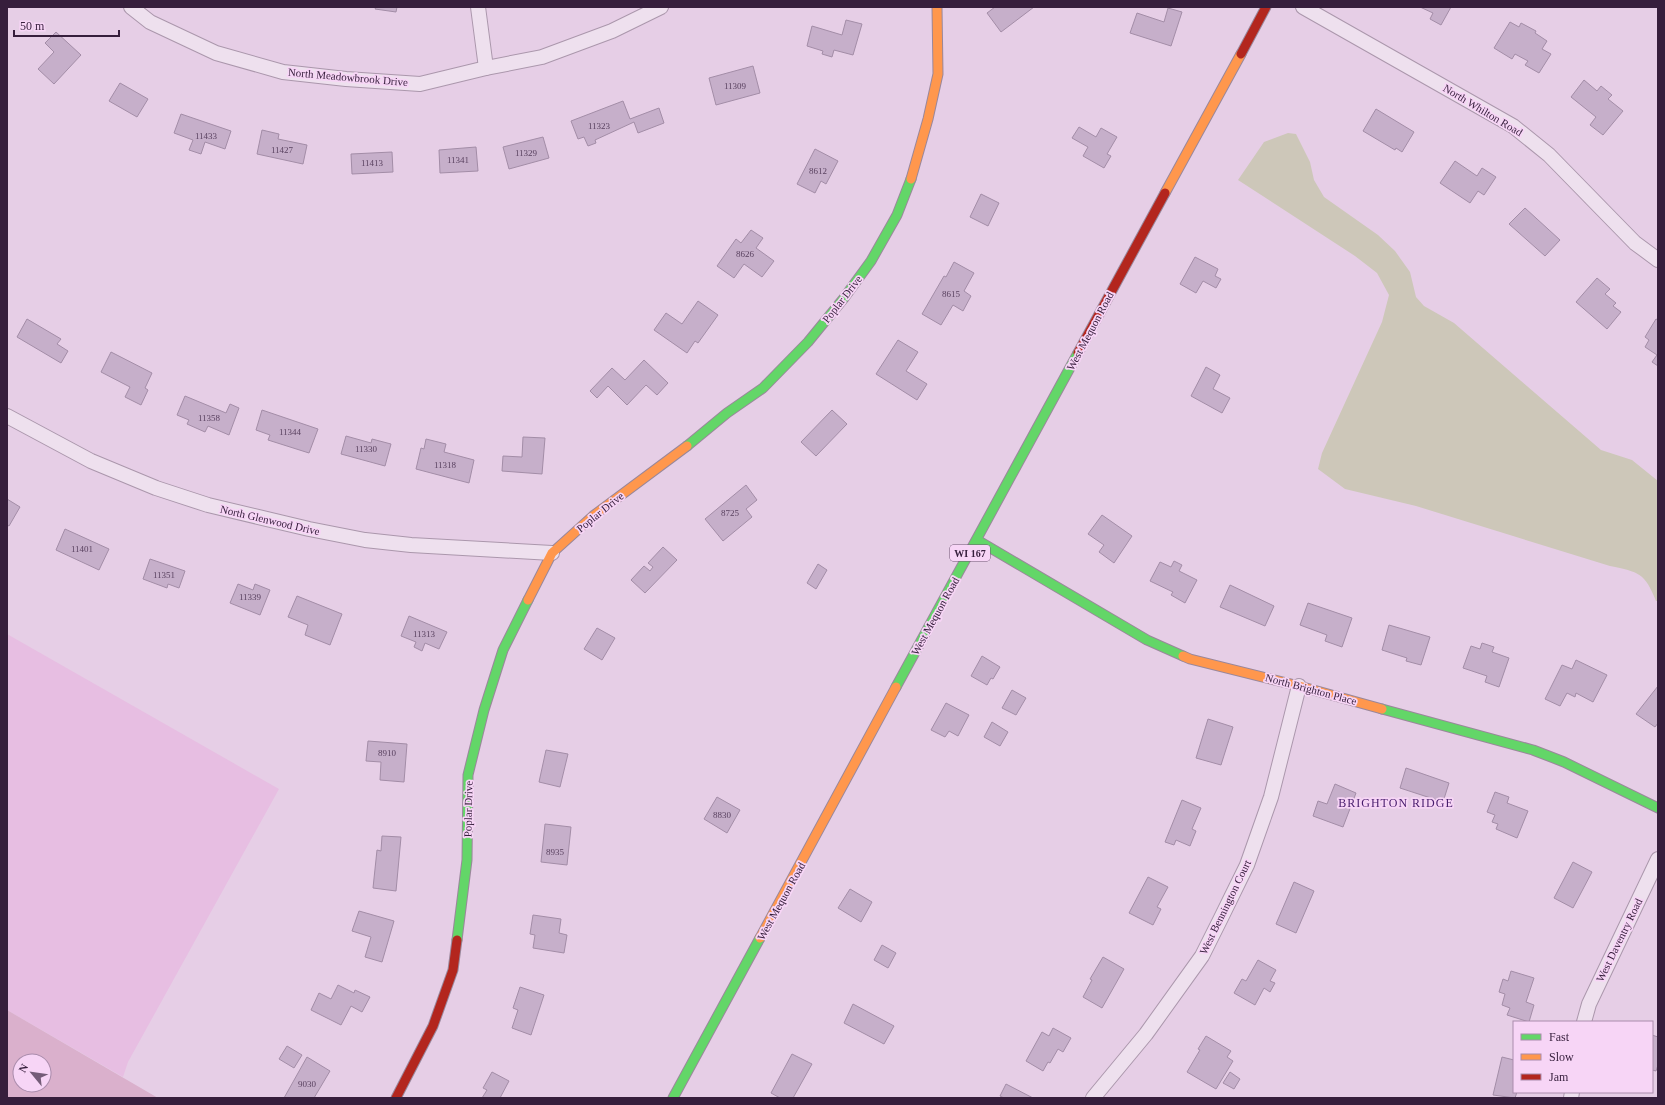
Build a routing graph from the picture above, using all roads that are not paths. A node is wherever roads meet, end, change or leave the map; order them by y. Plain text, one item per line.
1 (131, 7) edge
2 (478, 7) edge
3 (662, 7) edge
4 (937, 7) edge
5 (1266, 7) edge
6 (1302, 7) edge
7 (486, 68) junction
8 (1658, 260) edge
9 (7, 416) edge
10 (977, 540) junction
11 (552, 553) junction
12 (1300, 686) junction
13 (1658, 808) edge
14 (1658, 859) edge
15 (1584, 1021) edge
16 (396, 1098) edge
17 (673, 1098) edge
18 (1093, 1098) edge

1 - 7 street, North Meadowbrook Drive
2 - 7 street
3 - 7 street, North Meadowbrook Drive
4 - 11 street, Poplar Drive
5 - 10 street, West Mequon Road / WI 167
6 - 8 street, North Whilton Road
9 - 11 street, North Glenwood Drive
10 - 12 street, North Brighton Place
10 - 17 street, West Mequon Road / WI 167
11 - 16 street, Poplar Drive
12 - 13 street, North Brighton Place
12 - 18 street, West Bennington Court
14 - 15 street, West Daventry Road

